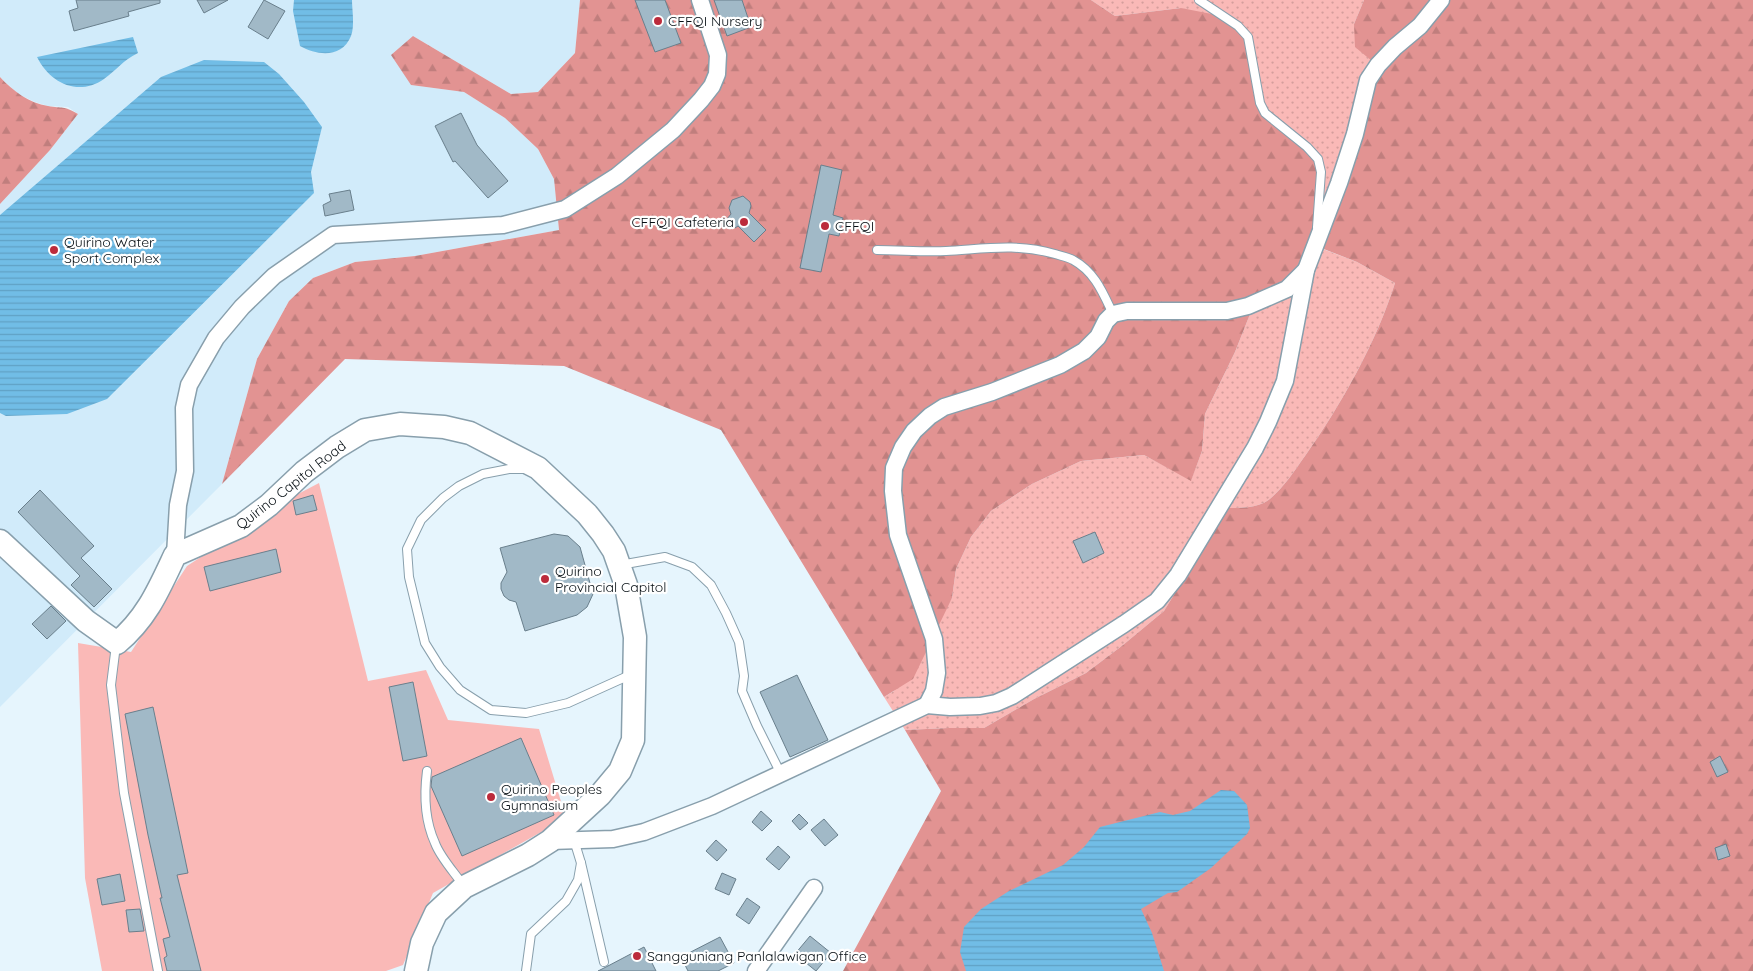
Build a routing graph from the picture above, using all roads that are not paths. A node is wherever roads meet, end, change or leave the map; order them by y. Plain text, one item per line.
1 (700, 0) edge
2 (1199, 0) edge
3 (1441, 0) edge
4 (1315, 246) junction
5 (877, 250) dead end
6 (1306, 270) junction
7 (1113, 314) junction
8 (538, 468) junction
9 (0, 540) edge
10 (175, 555) junction
11 (619, 566) junction
12 (117, 643) junction
13 (635, 673) junction
14 (928, 706) junction
15 (427, 771) dead end
16 (781, 774) junction
17 (574, 840) junction
18 (550, 841) junction
19 (581, 863) junction
20 (464, 886) junction
21 (814, 888) dead end
22 (604, 962) dead end
23 (158, 971) edge
24 (416, 971) edge
25 (526, 971) edge
26 (756, 971) edge

1 - 10 street
2 - 4 lane
3 - 4 street
4 - 6 street
5 - 7 lane
6 - 7 street
6 - 14 street
7 - 14 street
8 - 10 street, Quirino Capitol Road
8 - 11 street, Quirino Capitol Road
8 - 13 lane
9 - 12 street
10 - 12 street
11 - 13 street, Quirino Capitol Road
11 - 16 lane
12 - 23 lane
13 - 18 street, Quirino Capitol Road
14 - 16 street
15 - 20 lane
16 - 17 street
17 - 18 street
17 - 19 lane
18 - 20 street, Quirino Capitol Road
19 - 22 lane
19 - 25 lane
20 - 24 street, Quirino Capitol Road
21 - 26 street

